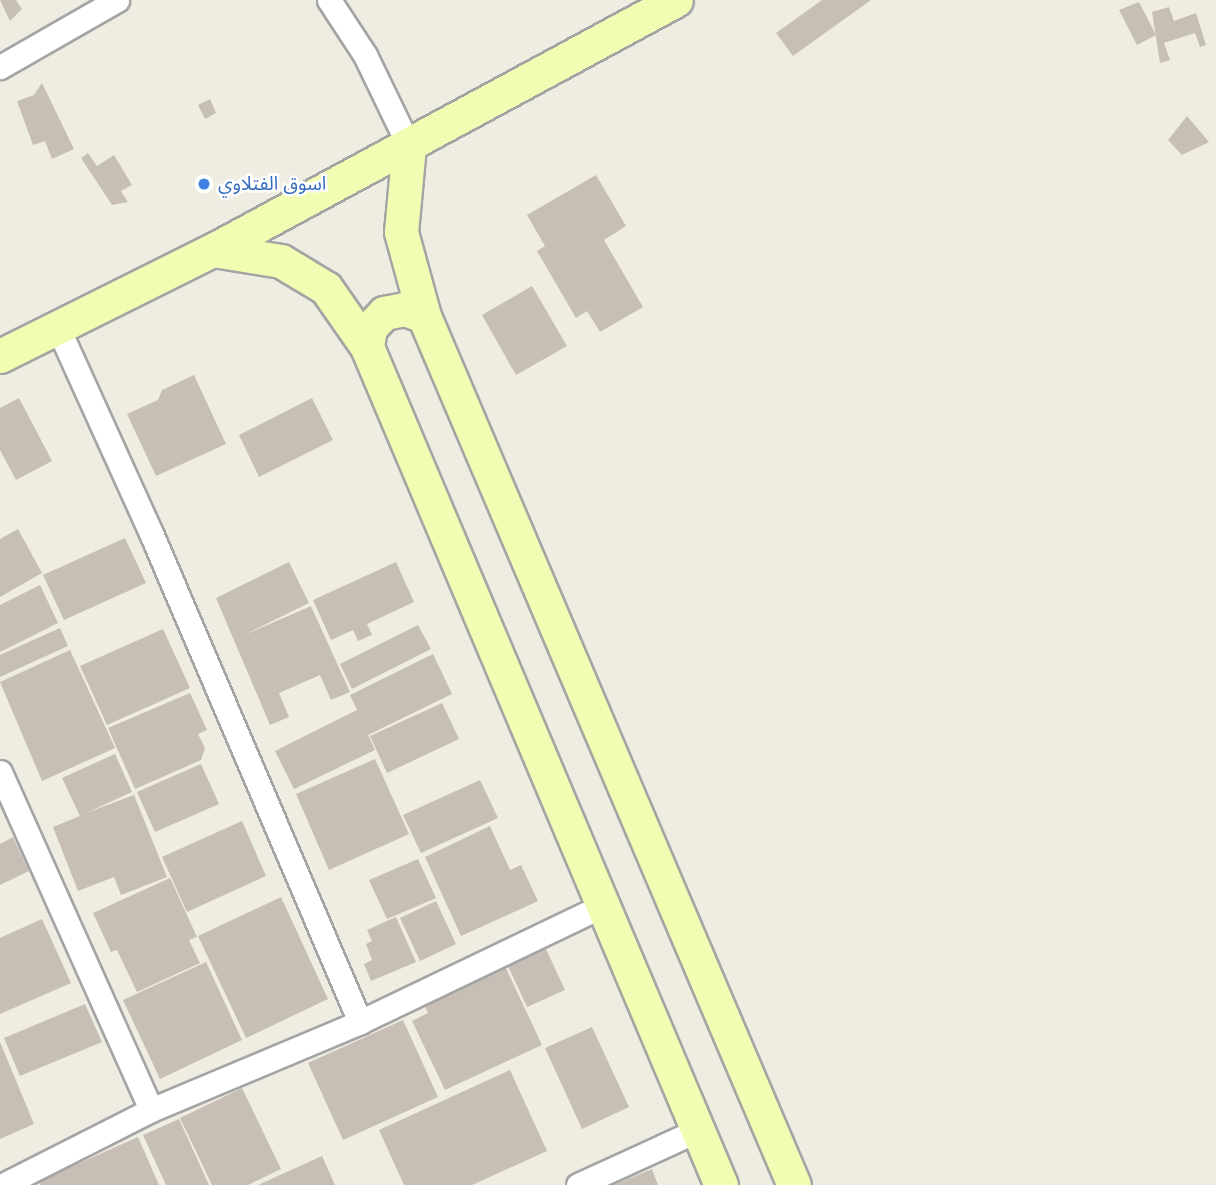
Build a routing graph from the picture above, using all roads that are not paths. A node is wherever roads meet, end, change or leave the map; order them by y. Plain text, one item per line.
1 (117, 0) edge
2 (329, 0) edge
3 (676, 0) edge
4 (0, 67) edge
5 (409, 146) junction
6 (214, 250) junction
7 (424, 316) junction
8 (58, 328) junction
9 (367, 347) junction
10 (0, 356) edge
11 (0, 772) edge
12 (603, 906) junction
13 (359, 1022) junction
14 (150, 1110) junction
15 (698, 1130) junction
16 (3, 1185) edge
17 (578, 1185) edge
18 (721, 1185) edge
19 (794, 1185) edge

1 - 4 street
2 - 5 street
3 - 5 street
5 - 6 street
5 - 7 street
6 - 8 street
6 - 9 street
7 - 9 street
7 - 19 street
8 - 10 street
8 - 13 street
9 - 12 street
11 - 14 street
12 - 13 street
12 - 15 street
13 - 14 street
14 - 16 street
15 - 17 street
15 - 18 street

